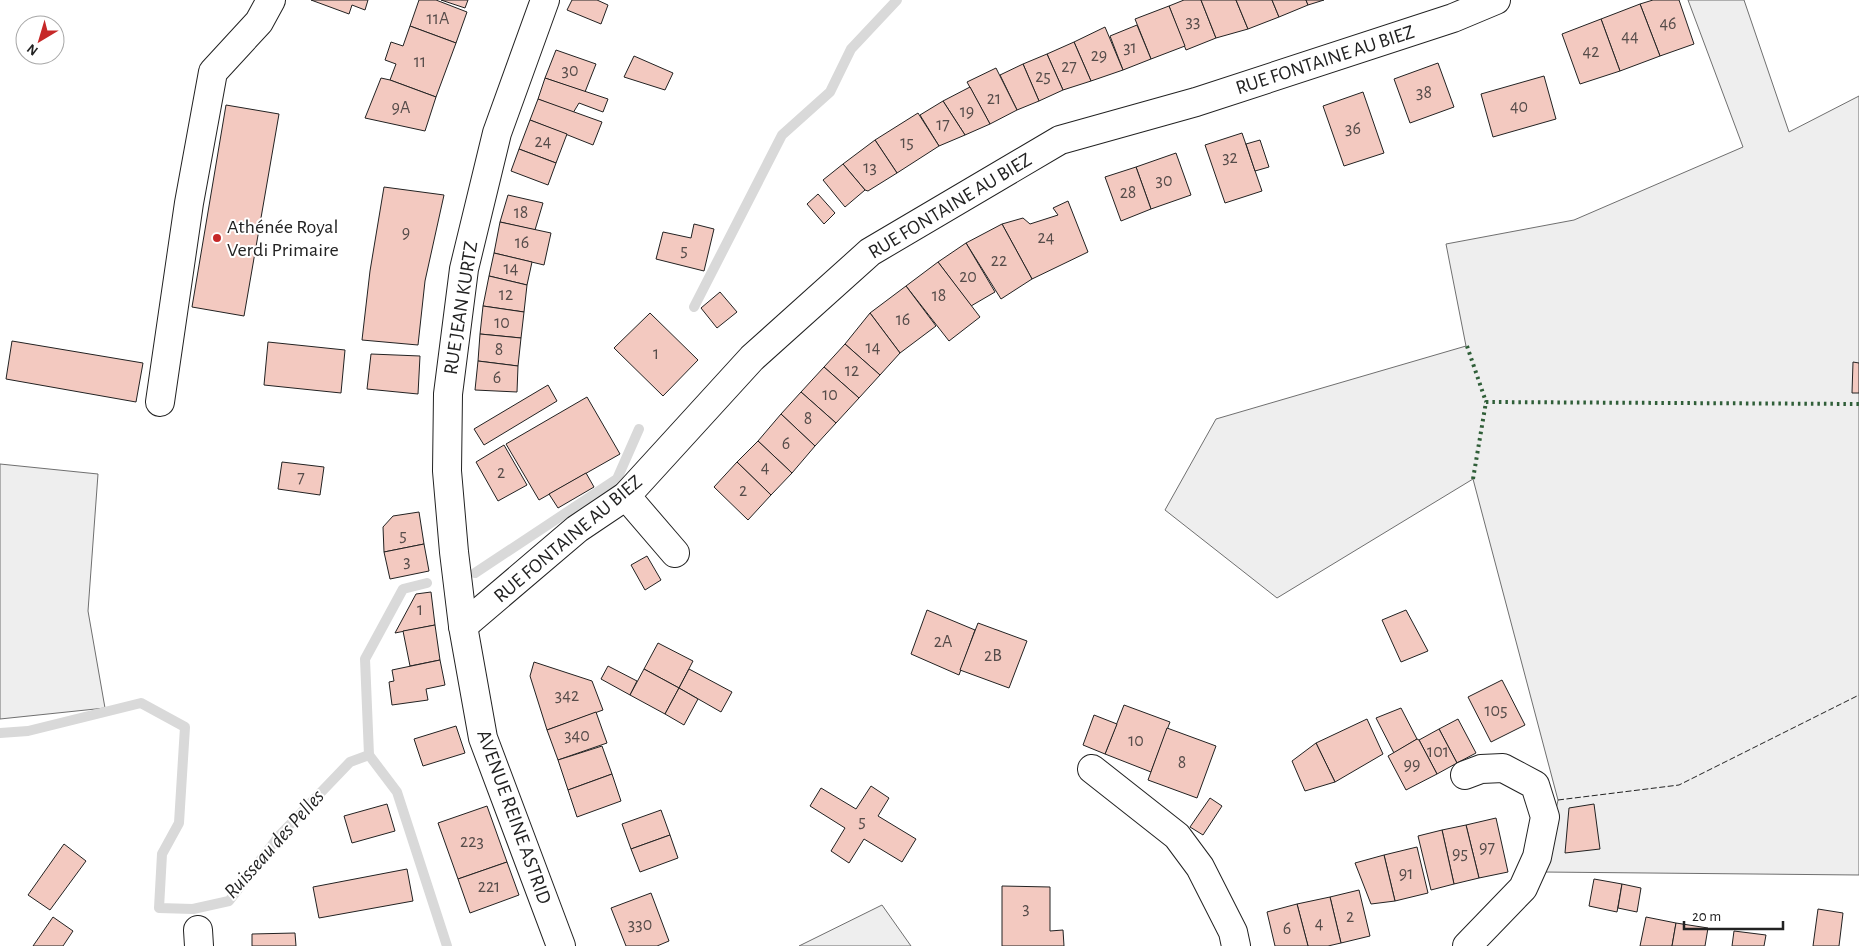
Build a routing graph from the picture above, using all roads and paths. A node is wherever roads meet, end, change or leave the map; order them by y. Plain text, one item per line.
1 (271, 0) edge
2 (546, 0) edge
3 (1496, 0) edge
4 (160, 402) dead end
5 (626, 496) junction
6 (676, 553) dead end
7 (463, 626) junction
8 (1092, 769) dead end
9 (1464, 774) dead end
10 (561, 946) edge
11 (1236, 946) edge
12 (1466, 946) edge

1 - 4 street
2 - 7 street, RUE JEAN KURTZ
3 - 5 street, RUE FONTAINE AU BIEZ
5 - 6 street
5 - 7 street, RUE FONTAINE AU BIEZ
7 - 10 street, AVENUE REINE ASTRID
8 - 11 street
9 - 12 street

